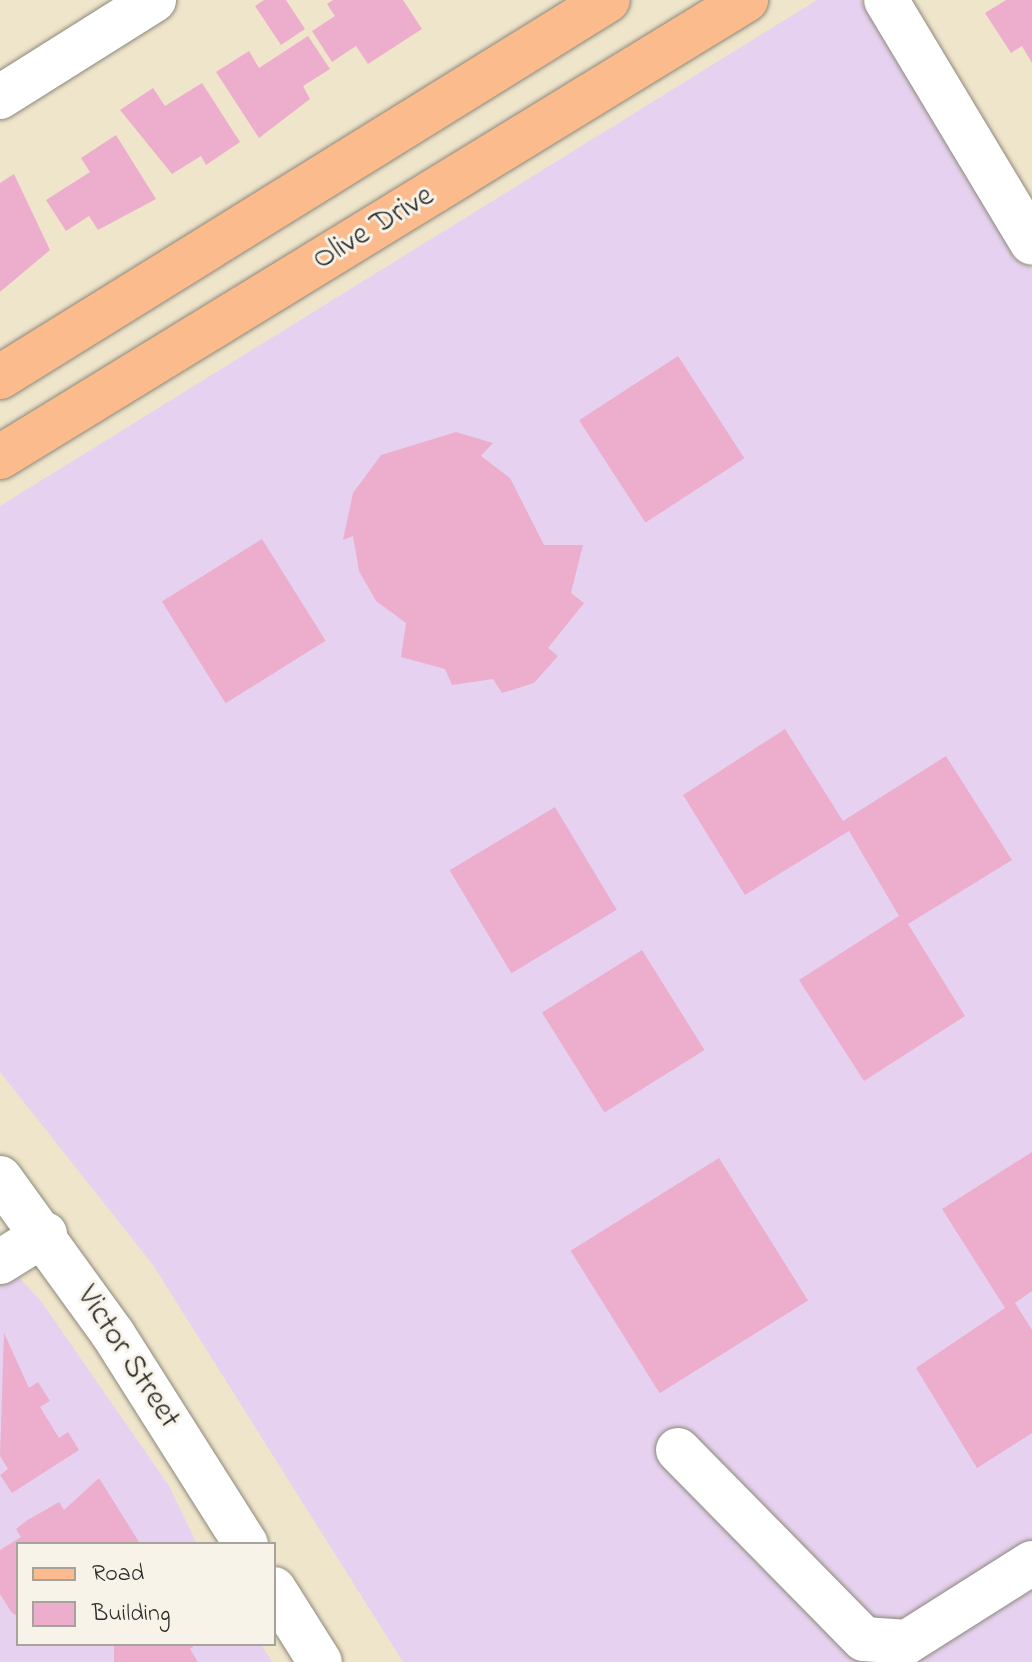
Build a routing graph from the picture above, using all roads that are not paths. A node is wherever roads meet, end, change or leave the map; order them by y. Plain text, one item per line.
1 (154, 0) edge
2 (746, 0) edge
3 (886, 0) edge
4 (605, 1) edge
5 (0, 97) edge
6 (1032, 243) edge
7 (0, 377) edge
8 (0, 457) edge
9 (2, 1186) edge
10 (45, 1234) junction
11 (0, 1262) edge
12 (678, 1450) dead end
13 (245, 1542) edge
14 (1032, 1563) edge
15 (276, 1592) edge
16 (320, 1662) edge

1 - 5 street
2 - 8 main road, Olive Drive
3 - 6 street
4 - 7 main road
9 - 10 street, Victor Street
10 - 11 street
10 - 13 street, Victor Street
12 - 14 street
15 - 16 street

